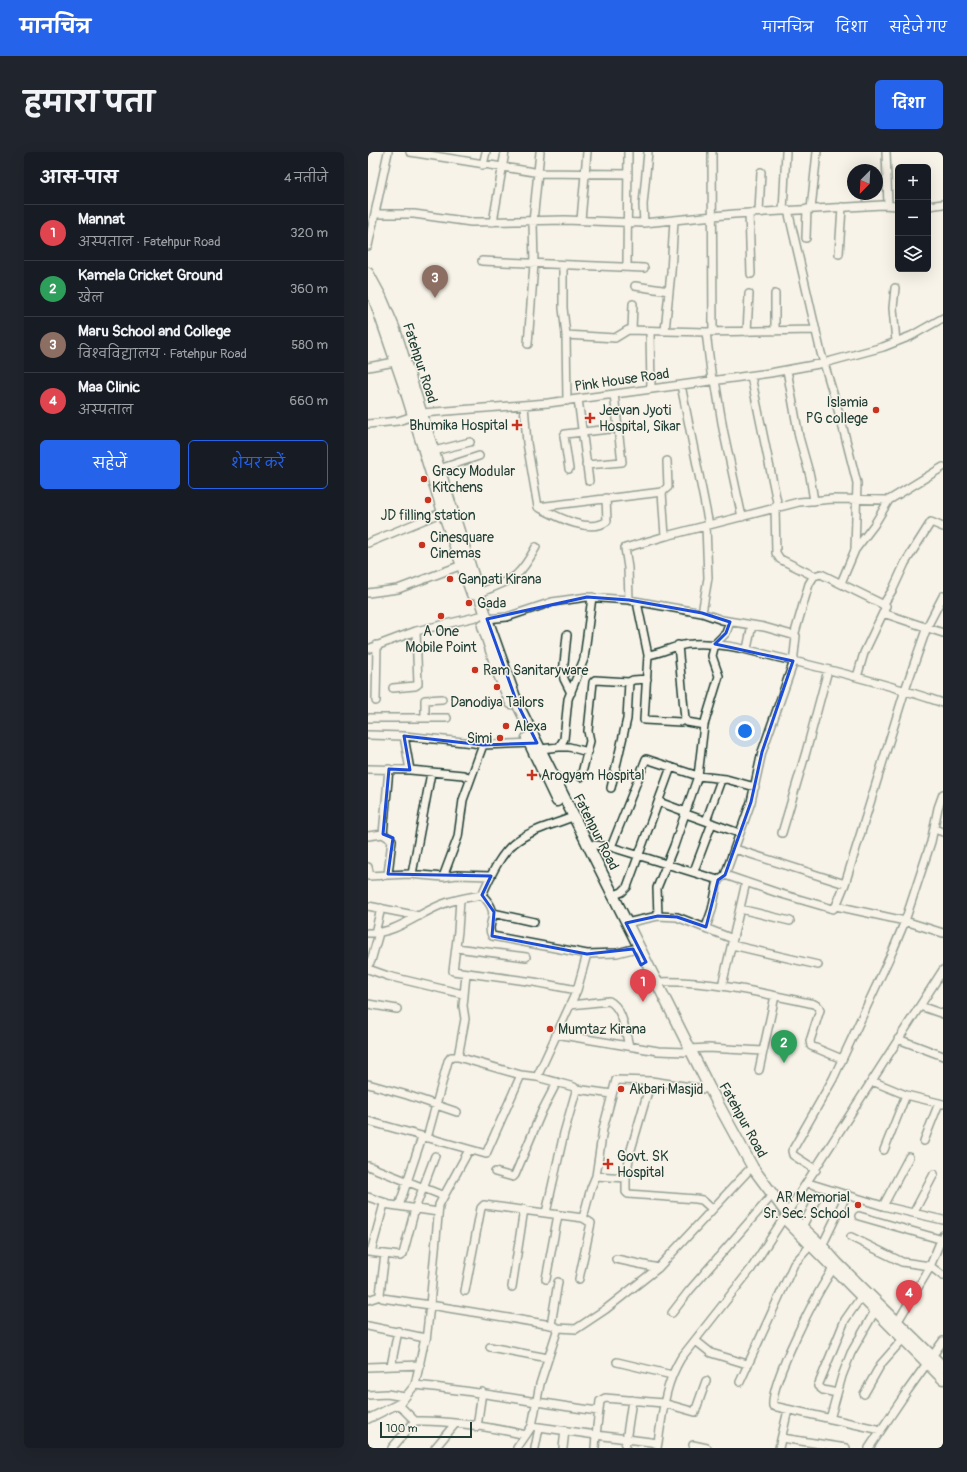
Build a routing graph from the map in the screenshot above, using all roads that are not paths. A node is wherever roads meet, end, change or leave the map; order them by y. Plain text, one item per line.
1 (388, 152) edge
2 (410, 152) edge
3 (486, 152) edge
4 (505, 152) edge
5 (540, 152) edge
6 (587, 152) edge
7 (628, 152) edge
8 (648, 152) edge
9 (712, 152) edge
10 (786, 152) edge
11 (817, 152) edge
12 (886, 152) edge
13 (422, 153) edge
14 (452, 156) edge
15 (483, 165) junction
16 (503, 169) junction
17 (761, 172) dead end
18 (540, 173) junction
19 (586, 173) junction
20 (628, 174) junction
21 (943, 204) edge
22 (888, 206) junction
23 (895, 206) edge
24 (931, 206) edge
25 (842, 207) junction
26 (809, 209) junction
27 (786, 211) junction
28 (759, 212) junction
29 (749, 213) junction
30 (375, 214) junction
31 (712, 216) junction
32 (581, 220) junction
33 (674, 220) junction
34 (493, 222) junction
35 (533, 222) junction
36 (627, 222) junction
37 (644, 223) junction
38 (806, 238) dead end
39 (368, 246) edge
40 (839, 254) dead end
41 (482, 261) dead end
42 (534, 264) junction
43 (563, 265) junction
44 (627, 267) junction
45 (644, 268) dead end
46 (368, 273) edge
47 (751, 274) dead end
48 (635, 286) dead end
49 (368, 287) edge
50 (895, 288) dead end
51 (669, 291) junction
52 (749, 294) dead end
53 (775, 294) dead end
54 (375, 301) edge
55 (633, 304) dead end
56 (943, 318) edge
57 (632, 330) junction
58 (816, 330) junction
59 (650, 331) junction
60 (665, 331) junction
61 (775, 331) junction
62 (710, 332) junction
63 (747, 332) junction
64 (566, 335) junction
65 (896, 342) junction
66 (528, 344) dead end
67 (400, 361) junction
68 (824, 363) junction
69 (368, 367) edge
70 (787, 370) junction
71 (751, 376) junction
72 (714, 380) junction
73 (681, 385) junction
74 (651, 389) junction
75 (614, 394) junction
76 (578, 399) junction
77 (567, 401) junction
78 (524, 405) junction
79 (418, 414) junction
80 (368, 424) edge
81 (619, 428) junction
82 (583, 433) junction
83 (470, 442) dead end
84 (434, 451) junction
85 (479, 456) dead end
86 (667, 461) dead end
87 (586, 465) junction
88 (943, 467) edge
89 (440, 469) junction
90 (569, 469) dead end
91 (589, 481) dead end
92 (662, 492) junction
93 (606, 498) junction
94 (856, 500) junction
95 (889, 500) junction
96 (814, 501) junction
97 (538, 507) junction
98 (777, 507) junction
99 (443, 512) junction
100 (742, 517) junction
101 (707, 525) junction
102 (943, 527) edge
103 (665, 536) junction
104 (368, 543) edge
105 (536, 547) dead end
106 (855, 550) junction
107 (462, 565) junction
108 (814, 576) junction
109 (841, 583) junction
110 (368, 593) edge
111 (479, 593) junction
112 (943, 596) edge
113 (592, 597) junction
114 (633, 601) junction
115 (883, 604) junction
116 (702, 613) junction
117 (883, 613) junction
118 (483, 618) junction
119 (730, 622) junction
120 (752, 625) junction
121 (927, 627) junction
122 (416, 631) junction
123 (943, 633) edge
124 (567, 635) dead end
125 (794, 636) junction
126 (715, 644) junction
127 (377, 645) junction
128 (678, 645) junction
129 (368, 649) edge
130 (747, 649) junction
131 (648, 655) junction
132 (793, 661) junction
133 (828, 670) junction
134 (857, 677) junction
135 (647, 679) junction
136 (630, 682) junction
137 (393, 688) dead end
138 (905, 690) junction
139 (571, 693) junction
140 (442, 699) dead end
141 (376, 701) dead end
142 (943, 703) edge
143 (368, 718) edge
144 (426, 718) junction
145 (447, 718) dead end
146 (685, 720) junction
147 (704, 725) junction
148 (368, 735) edge
149 (404, 736) junction
150 (484, 745) junction
151 (535, 745) junction
152 (559, 747) junction
153 (588, 752) junction
154 (671, 767) junction
155 (368, 769) edge
156 (389, 769) junction
157 (410, 770) junction
158 (431, 773) junction
159 (698, 776) junction
160 (581, 777) dead end
161 (471, 778) junction
162 (726, 779) junction
163 (755, 787) junction
164 (611, 788) dead end
165 (943, 794) edge
166 (659, 802) junction
167 (686, 813) junction
168 (569, 818) junction
169 (709, 822) junction
170 (934, 830) junction
171 (943, 832) edge
172 (739, 833) junction
173 (782, 833) dead end
174 (382, 834) junction
175 (368, 836) edge
176 (586, 844) junction
177 (611, 847) junction
178 (735, 849) junction
179 (640, 856) junction
180 (666, 864) junction
181 (368, 867) edge
182 (694, 871) junction
183 (388, 874) junction
184 (412, 874) junction
185 (725, 875) junction
186 (369, 876) edge
187 (491, 876) junction
188 (443, 877) junction
189 (718, 880) junction
190 (746, 882) junction
191 (845, 884) junction
192 (482, 895) junction
193 (612, 896) junction
194 (460, 899) junction
195 (368, 906) edge
196 (836, 906) junction
197 (381, 908) junction
198 (740, 909) junction
199 (493, 913) junction
200 (418, 916) junction
201 (658, 916) junction
202 (790, 921) dead end
203 (905, 921) junction
204 (534, 922) dead end
205 (626, 923) junction
206 (706, 927) junction
207 (943, 932) edge
208 (374, 933) edge
209 (732, 942) junction
210 (456, 948) junction
211 (633, 949) junction
212 (587, 954) junction
213 (526, 957) dead end
214 (644, 964) junction
215 (368, 965) edge
216 (818, 965) dead end
217 (368, 969) edge
218 (943, 970) edge
219 (466, 974) junction
220 (656, 982) junction
221 (722, 986) junction
222 (577, 990) junction
223 (464, 994) junction
224 (775, 996) junction
225 (368, 1004) edge
226 (570, 1005) junction
227 (920, 1006) junction
228 (397, 1009) dead end
229 (943, 1014) edge
230 (556, 1034) junction
231 (898, 1039) junction
232 (628, 1046) junction
233 (687, 1051) junction
234 (763, 1051) junction
235 (943, 1056) edge
236 (458, 1057) junction
237 (842, 1059) junction
238 (759, 1070) dead end
239 (521, 1075) junction
240 (537, 1077) junction
241 (651, 1081) junction
242 (872, 1081) junction
243 (557, 1082) junction
244 (368, 1084) edge
245 (576, 1089) junction
246 (704, 1089) junction
247 (612, 1094) junction
248 (906, 1095) junction
249 (438, 1104) junction
250 (941, 1104) edge
251 (457, 1112) dead end
252 (368, 1120) edge
253 (425, 1137) junction
254 (924, 1142) dead end
255 (469, 1150) junction
256 (884, 1150) dead end
257 (435, 1156) dead end
258 (909, 1156) dead end
259 (368, 1166) edge
260 (816, 1170) junction
261 (748, 1171) junction
262 (495, 1172) dead end
263 (934, 1174) dead end
264 (596, 1176) junction
265 (626, 1178) junction
266 (406, 1180) junction
267 (808, 1182) junction
268 (423, 1188) junction
269 (847, 1194) junction
270 (444, 1196) junction
271 (368, 1197) edge
272 (768, 1200) junction
273 (816, 1200) dead end
274 (386, 1203) junction
275 (399, 1206) junction
276 (883, 1206) junction
277 (415, 1209) junction
278 (524, 1209) junction
279 (712, 1209) junction
280 (438, 1212) junction
281 (914, 1212) junction
282 (546, 1213) junction
283 (558, 1215) junction
284 (786, 1216) junction
285 (859, 1216) dead end
286 (583, 1218) junction
287 (943, 1220) edge
288 (802, 1227) junction
289 (851, 1237) dead end
290 (942, 1238) edge
291 (810, 1246) junction
292 (822, 1246) junction
293 (369, 1252) edge
294 (385, 1254) junction
295 (616, 1259) dead end
296 (930, 1266) junction
297 (658, 1268) junction
298 (833, 1269) junction
299 (943, 1276) edge
300 (546, 1279) dead end
301 (579, 1279) dead end
302 (558, 1282) dead end
303 (512, 1287) dead end
304 (465, 1291) dead end
305 (380, 1296) junction
306 (861, 1297) junction
307 (368, 1300) edge
308 (430, 1305) junction
309 (875, 1312) junction
310 (672, 1313) dead end
311 (898, 1321) junction
312 (555, 1326) junction
313 (368, 1328) edge
314 (398, 1331) junction
315 (903, 1339) junction
316 (426, 1340) junction
317 (696, 1341) junction
318 (943, 1341) edge
319 (490, 1347) dead end
320 (548, 1358) junction
321 (930, 1360) junction
322 (617, 1362) dead end
323 (747, 1364) junction
324 (420, 1365) junction
325 (392, 1366) junction
326 (368, 1367) edge
327 (943, 1367) edge
328 (672, 1374) junction
329 (943, 1379) edge
330 (706, 1380) dead end
331 (740, 1382) dead end
332 (415, 1385) junction
333 (482, 1392) junction
334 (837, 1392) junction
335 (864, 1394) dead end
336 (368, 1395) edge
337 (403, 1400) junction
338 (632, 1400) junction
339 (536, 1403) junction
340 (663, 1403) junction
341 (788, 1410) junction
342 (599, 1411) junction
343 (368, 1419) edge
344 (830, 1419) junction
345 (415, 1421) junction
346 (455, 1424) junction
347 (477, 1427) junction
348 (535, 1427) junction
349 (565, 1430) junction
350 (881, 1430) junction
351 (526, 1435) junction
352 (596, 1435) junction
353 (782, 1438) junction
354 (626, 1439) junction
355 (693, 1445) dead end
356 (658, 1446) edge
357 (392, 1448) edge
358 (435, 1448) edge
359 (517, 1448) edge
360 (535, 1448) edge
361 (563, 1448) edge
362 (595, 1448) edge
363 (625, 1448) edge
364 (707, 1448) edge
365 (779, 1448) edge
366 (846, 1448) edge
367 (869, 1448) edge

1 - 30 street
2 - 13 street
3 - 15 street
4 - 16 street
5 - 18 street
6 - 19 street
7 - 20 street
8 - 37 street
9 - 31 street
10 - 27 street
11 - 26 street
12 - 22 street
13 - 14 street
14 - 15 street
15 - 16 street
16 - 18 street
16 - 34 street
17 - 28 street
18 - 19 street
18 - 35 street
19 - 20 street
19 - 32 street
20 - 36 street
21 - 24 street
22 - 23 street
22 - 25 street
25 - 26 street
25 - 40 street
26 - 27 street
26 - 38 street
27 - 28 street
27 - 58 street
28 - 29 street
29 - 31 street
29 - 47 street
30 - 34 street
30 - 39 street
31 - 33 street
31 - 62 street
32 - 35 street
32 - 36 street
33 - 37 street
33 - 51 street
34 - 35 street
35 - 42 street
36 - 37 street
36 - 44 street
41 - 42 street
42 - 43 street
42 - 66 street
43 - 44 street
43 - 64 street
44 - 45 street
46 - 54 street, Fatehpur Road
48 - 51 street
49 - 54 street
50 - 65 street
51 - 60 street
52 - 63 street
53 - 61 street
54 - 67 street, Fatehpur Road
55 - 57 street
56 - 65 street, Pink House Road
57 - 59 street
57 - 64 street
58 - 61 street
58 - 68 street
59 - 60 street
59 - 74 street
60 - 62 street
61 - 63 street
62 - 63 street
62 - 72 street
64 - 77 street
65 - 68 street, Pink House Road
67 - 69 street
67 - 79 street, Fatehpur Road
68 - 70 street, Pink House Road
68 - 94 street
70 - 71 street, Pink House Road
70 - 96 street
71 - 72 street, Pink House Road
71 - 98 street
72 - 73 street, Pink House Road
72 - 100 street
73 - 74 street, Pink House Road
73 - 101 street
74 - 75 street, Pink House Road
75 - 76 street, Pink House Road
75 - 81 street
76 - 77 street, Pink House Road
76 - 82 street
77 - 78 street, Pink House Road
78 - 79 street, Pink House Road
78 - 97 street
79 - 80 street, Pink House Road
79 - 84 street, Fatehpur Road
79 - 99 street
81 - 82 street
81 - 87 street
82 - 87 street
82 - 90 street
83 - 84 street
84 - 89 street, Fatehpur Road
85 - 89 street
86 - 92 street
87 - 91 street
88 - 95 street
89 - 111 street, Fatehpur Road
92 - 93 street
92 - 103 street
93 - 97 street
93 - 97 street
94 - 95 street
94 - 96 street
94 - 106 street
95 - 106 street
96 - 98 street
98 - 100 street
98 - 108 street
99 - 104 street
99 - 107 street
100 - 101 street
101 - 103 street
101 - 116 street
102 - 115 street
103 - 114 street
105 - 111 street
106 - 109 street
107 - 110 street
107 - 118 street
108 - 109 street
108 - 125 street
109 - 115 street
111 - 118 street, Fatehpur Road
112 - 121 street
113 - 114 street
113 - 118 street
113 - 139 street
114 - 116 street
114 - 131 street
115 - 117 street
116 - 119 street
117 - 121 street
117 - 134 street
118 - 122 street
118 - 151 street, Fatehpur Road
119 - 120 street
119 - 126 street
120 - 125 street
120 - 130 street
121 - 123 street
121 - 138 street
122 - 127 street
122 - 137 street
124 - 139 street
125 - 132 street
126 - 128 street
126 - 130 street
126 - 147 street
127 - 129 street
127 - 141 street
128 - 131 street
128 - 146 street
130 - 132 street
131 - 135 street
132 - 133 street
132 - 163 street
133 - 134 street
133 - 173 street
134 - 138 street
135 - 136 street
135 - 146 street
136 - 153 street
136 - 164 street
138 - 142 street
138 - 191 street
139 - 152 street
140 - 144 street
143 - 144 street
144 - 145 street
146 - 147 street
147 - 159 street
148 - 149 street
149 - 150 street
149 - 157 street
150 - 151 street
150 - 161 street
151 - 152 street
151 - 168 street, Fatehpur Road
152 - 153 street
153 - 160 street
154 - 159 street
154 - 166 street
154 - 177 street
155 - 156 street
156 - 157 street
156 - 174 street
157 - 158 street
158 - 161 street
158 - 184 street
159 - 162 street
159 - 167 street
161 - 188 street
162 - 163 street
162 - 169 street
163 - 172 street
165 - 170 street
166 - 167 street
166 - 179 street
167 - 169 street
167 - 180 street
168 - 176 street, Fatehpur Road
168 - 187 street
168 - 211 street
169 - 172 street
169 - 182 street
170 - 171 street
170 - 203 street
172 - 178 street
174 - 175 street
174 - 183 street
176 - 177 street
176 - 193 street, Fatehpur Road
177 - 179 street
178 - 185 street
178 - 191 street
179 - 180 street
179 - 193 street
180 - 182 street
180 - 201 street
181 - 186 street
182 - 189 street
183 - 184 street
183 - 186 street
184 - 188 street
185 - 189 street
185 - 190 street
187 - 188 street
187 - 192 street
189 - 206 street
190 - 196 street
190 - 198 street
191 - 196 street
192 - 194 street
192 - 199 street
193 - 205 street, Fatehpur Road
194 - 200 street
194 - 210 street
195 - 197 street
196 - 203 street
197 - 200 street
197 - 208 street
198 - 202 street
198 - 209 street
199 - 204 street
199 - 212 street
200 - 208 street
201 - 205 street
201 - 206 street
203 - 207 street
203 - 237 street
205 - 214 street, Fatehpur Road
206 - 209 street
208 - 215 street
209 - 216 street
209 - 221 street
210 - 213 street
210 - 219 street
211 - 212 street
211 - 214 street
212 - 222 street
214 - 220 street, Fatehpur Road
214 - 233 street
217 - 223 street
218 - 227 street
219 - 222 street
219 - 223 street
220 - 221 street
220 - 233 street, Fatehpur Road
221 - 224 street
222 - 226 street
223 - 236 street
224 - 234 street
224 - 237 street
225 - 228 street
226 - 230 street
226 - 232 street
227 - 229 street
227 - 231 street
230 - 232 street
230 - 240 street
231 - 235 street
231 - 242 street
232 - 233 street
233 - 234 street
233 - 246 street
233 - 284 street, Fatehpur Road
234 - 238 street
236 - 239 street
236 - 249 street
237 - 260 street
239 - 240 street
239 - 255 street
240 - 243 street
241 - 246 street
241 - 247 street
241 - 265 street
242 - 248 street
242 - 260 street
243 - 245 street
243 - 262 street
244 - 249 street
245 - 247 street
245 - 282 street
246 - 261 street
247 - 264 street
248 - 250 street
248 - 256 street
249 - 251 street
249 - 253 street
250 - 254 street
252 - 253 street
253 - 255 street
253 - 266 street
255 - 270 street
257 - 268 street
258 - 276 street
259 - 266 street
260 - 267 street
261 - 272 street
261 - 279 street
263 - 281 street
264 - 265 street
264 - 286 street
265 - 279 street
266 - 268 street
266 - 275 street
267 - 269 street
267 - 284 street
268 - 270 street
268 - 277 street
269 - 276 street
269 - 292 street
270 - 280 street
271 - 274 street
272 - 284 street
272 - 310 street
273 - 288 street
274 - 275 street
274 - 293 street
275 - 277 street
276 - 281 street
277 - 280 street
277 - 294 street
278 - 282 street
278 - 303 street
278 - 304 street
279 - 297 street
280 - 308 street
281 - 287 street
282 - 283 street
283 - 286 street
283 - 300 street
284 - 288 street, Fatehpur Road
284 - 291 street
284 - 317 street
285 - 290 street
286 - 301 street
288 - 292 street, Fatehpur Road
289 - 296 street
290 - 296 street
291 - 298 street
291 - 323 street
292 - 311 street, Fatehpur Road
293 - 294 street
294 - 305 street
295 - 297 street
296 - 299 street
296 - 311 street
297 - 312 street
298 - 306 street
298 - 341 street
302 - 312 street
305 - 307 street
305 - 308 street
306 - 309 street
306 - 334 street
308 - 312 street
308 - 316 street
309 - 315 street
309 - 334 street
311 - 321 street, Fatehpur Road
312 - 320 street
313 - 314 street
314 - 316 street
314 - 325 street
315 - 321 street
315 - 335 street
316 - 324 street
317 - 323 street
317 - 328 street
318 - 321 street
319 - 320 street
320 - 339 street
321 - 327 street
321 - 329 street
321 - 350 street
322 - 328 street
323 - 331 street
324 - 325 street
324 - 332 street
325 - 326 street
328 - 340 street
330 - 340 street
332 - 333 street
332 - 337 street
333 - 339 street
333 - 347 street
334 - 344 street
336 - 337 street
337 - 343 street
337 - 345 street
338 - 340 street
338 - 342 street
338 - 354 street
339 - 342 street
339 - 348 street
340 - 356 street
341 - 344 street
341 - 353 street
342 - 352 street
344 - 350 street
345 - 346 street
345 - 357 street
346 - 347 street
346 - 358 street
347 - 351 street
348 - 349 street
348 - 351 street
348 - 360 street
349 - 352 street
349 - 361 street
350 - 367 street
351 - 359 street
352 - 354 street
352 - 362 street
353 - 365 street
353 - 366 street
354 - 356 street
354 - 363 street
355 - 364 street

